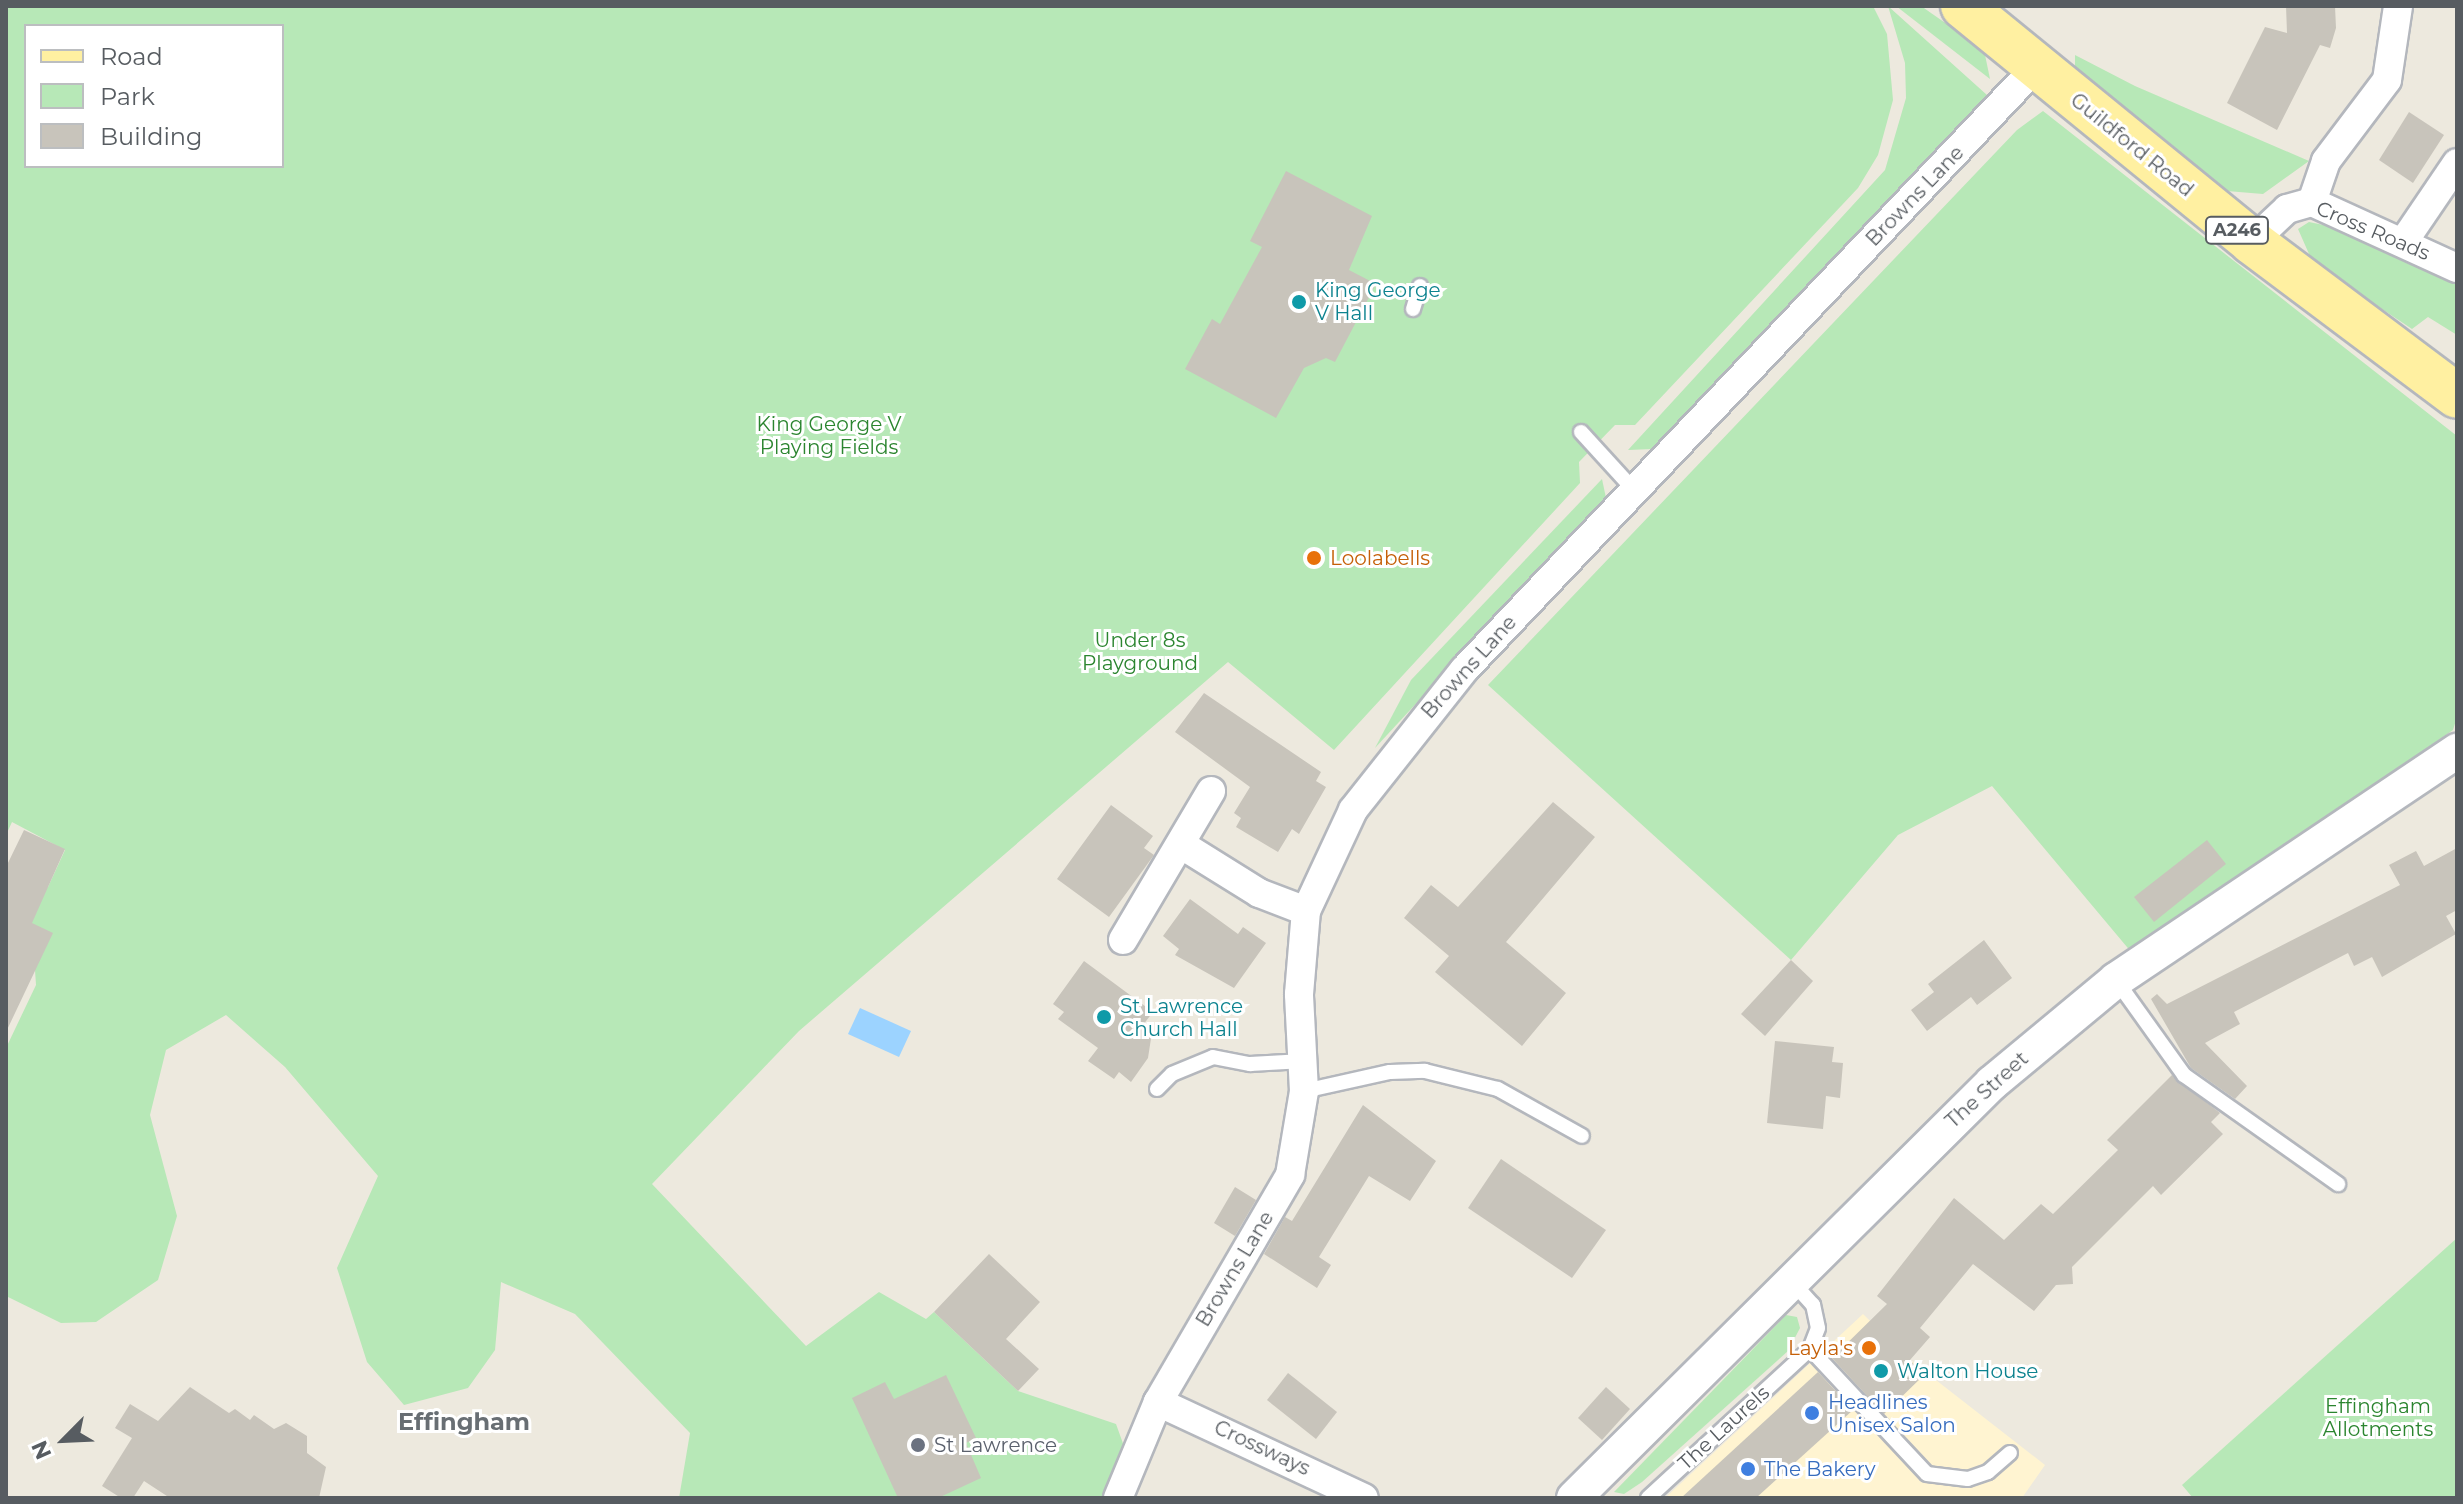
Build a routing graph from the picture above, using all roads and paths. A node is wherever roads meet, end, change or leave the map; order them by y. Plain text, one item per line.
1 (1963, 6) edge
2 (2398, 6) edge
3 (2036, 67) junction
4 (2457, 163) edge
5 (2312, 202) junction
6 (2404, 241) junction
7 (2252, 242) junction
8 (2457, 268) edge
9 (1420, 286) dead end
10 (1413, 309) dead end
11 (2457, 396) edge
12 (1581, 432) dead end
13 (1633, 489) junction
14 (2457, 751) edge
15 (1211, 791) dead end
16 (1182, 845) junction
17 (1306, 911) junction
18 (1123, 940) dead end
19 (2116, 980) junction
20 (1304, 1061) junction
21 (1157, 1089) dead end
22 (1304, 1091) junction
23 (1582, 1136) dead end
24 (2338, 1184) dead end
25 (1789, 1279) junction
26 (1810, 1349) junction
27 (1158, 1402) junction
28 (2010, 1453) dead end
29 (1579, 1496) edge
30 (1118, 1498) edge
31 (1364, 1498) edge
32 (1648, 1498) edge

1 - 3 main road, Guildford Road / A246
2 - 5 street
3 - 7 main road, Guildford Road / A246
3 - 13 street, Browns Lane
4 - 6 street
5 - 6 street, Cross Roads
5 - 7 street, Cross Roads
6 - 8 street, Cross Roads
7 - 11 main road, Guildford Road / A246
9 - 10 lane
12 - 13 lane
13 - 17 street, Browns Lane
14 - 19 street, The Street
15 - 16 street
16 - 17 street
16 - 18 street
17 - 20 street, Browns Lane
19 - 24 lane
19 - 25 street, The Street
20 - 21 lane
20 - 22 street, Browns Lane
22 - 23 lane
22 - 27 street, Browns Lane
25 - 26 lane
25 - 29 street, The Street
26 - 28 lane
26 - 32 lane, The Laurels
27 - 30 street, Browns Lane
27 - 31 street, Crossways

